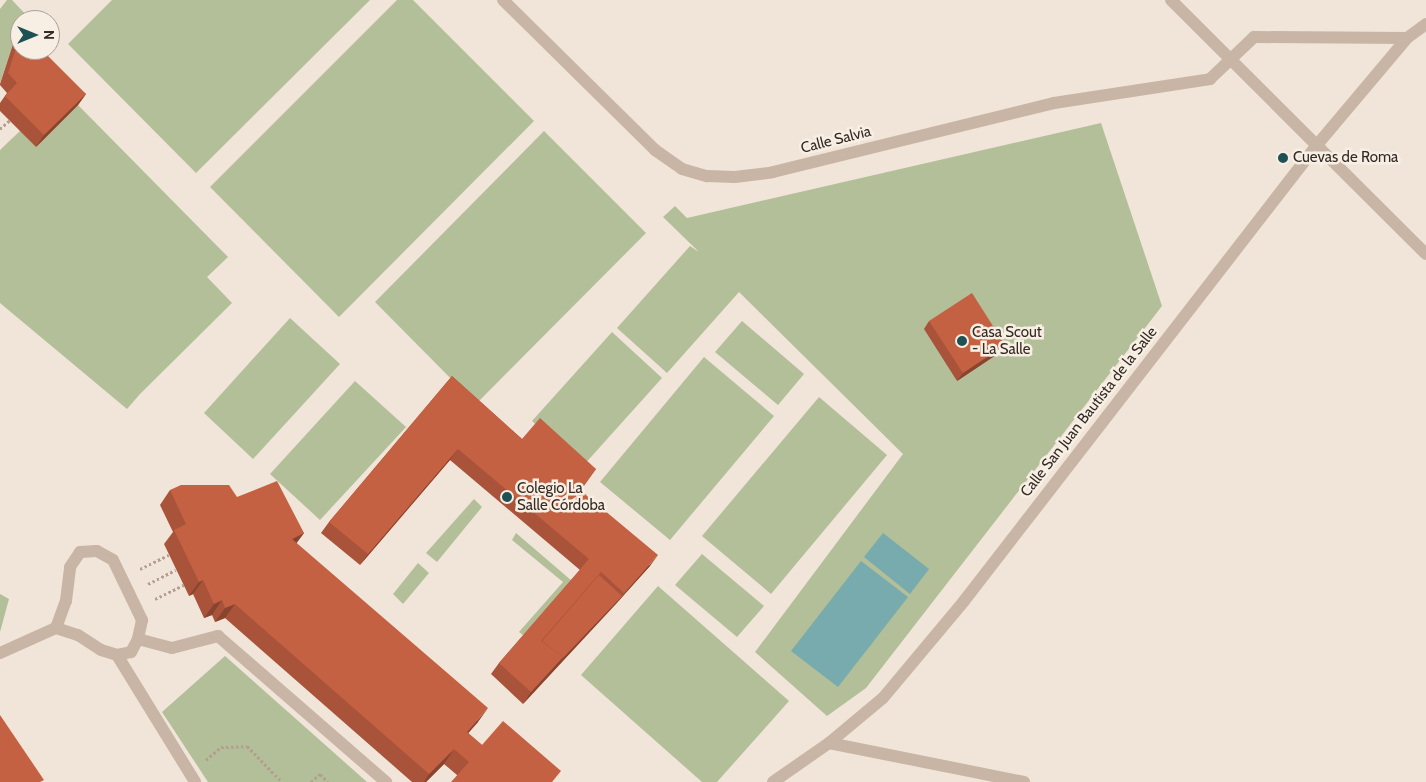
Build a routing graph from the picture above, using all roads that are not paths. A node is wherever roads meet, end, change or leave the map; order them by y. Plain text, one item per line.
1 (503, 0) edge
2 (1171, 0) edge
3 (1426, 24) edge
4 (1407, 38) junction
5 (1232, 59) junction
6 (1317, 145) junction
7 (1426, 254) edge
8 (56, 628) junction
9 (138, 640) junction
10 (0, 653) edge
11 (117, 654) junction
12 (829, 743) junction
13 (193, 778) edge
14 (386, 782) edge
15 (773, 782) edge
16 (1024, 782) edge

1 - 5 street, Calle Salvia
2 - 5 street
3 - 4 street, Calle San Juan Bautista de la Salle
4 - 5 street, Calle Salvia
4 - 6 street, Calle San Juan Bautista de la Salle
5 - 6 street
6 - 7 street
6 - 12 street, Calle San Juan Bautista de la Salle
8 - 9 street
8 - 10 street
8 - 11 street
9 - 11 street
9 - 14 street
11 - 13 street
12 - 15 street, Calle San Juan Bautista de la Salle
12 - 16 street

